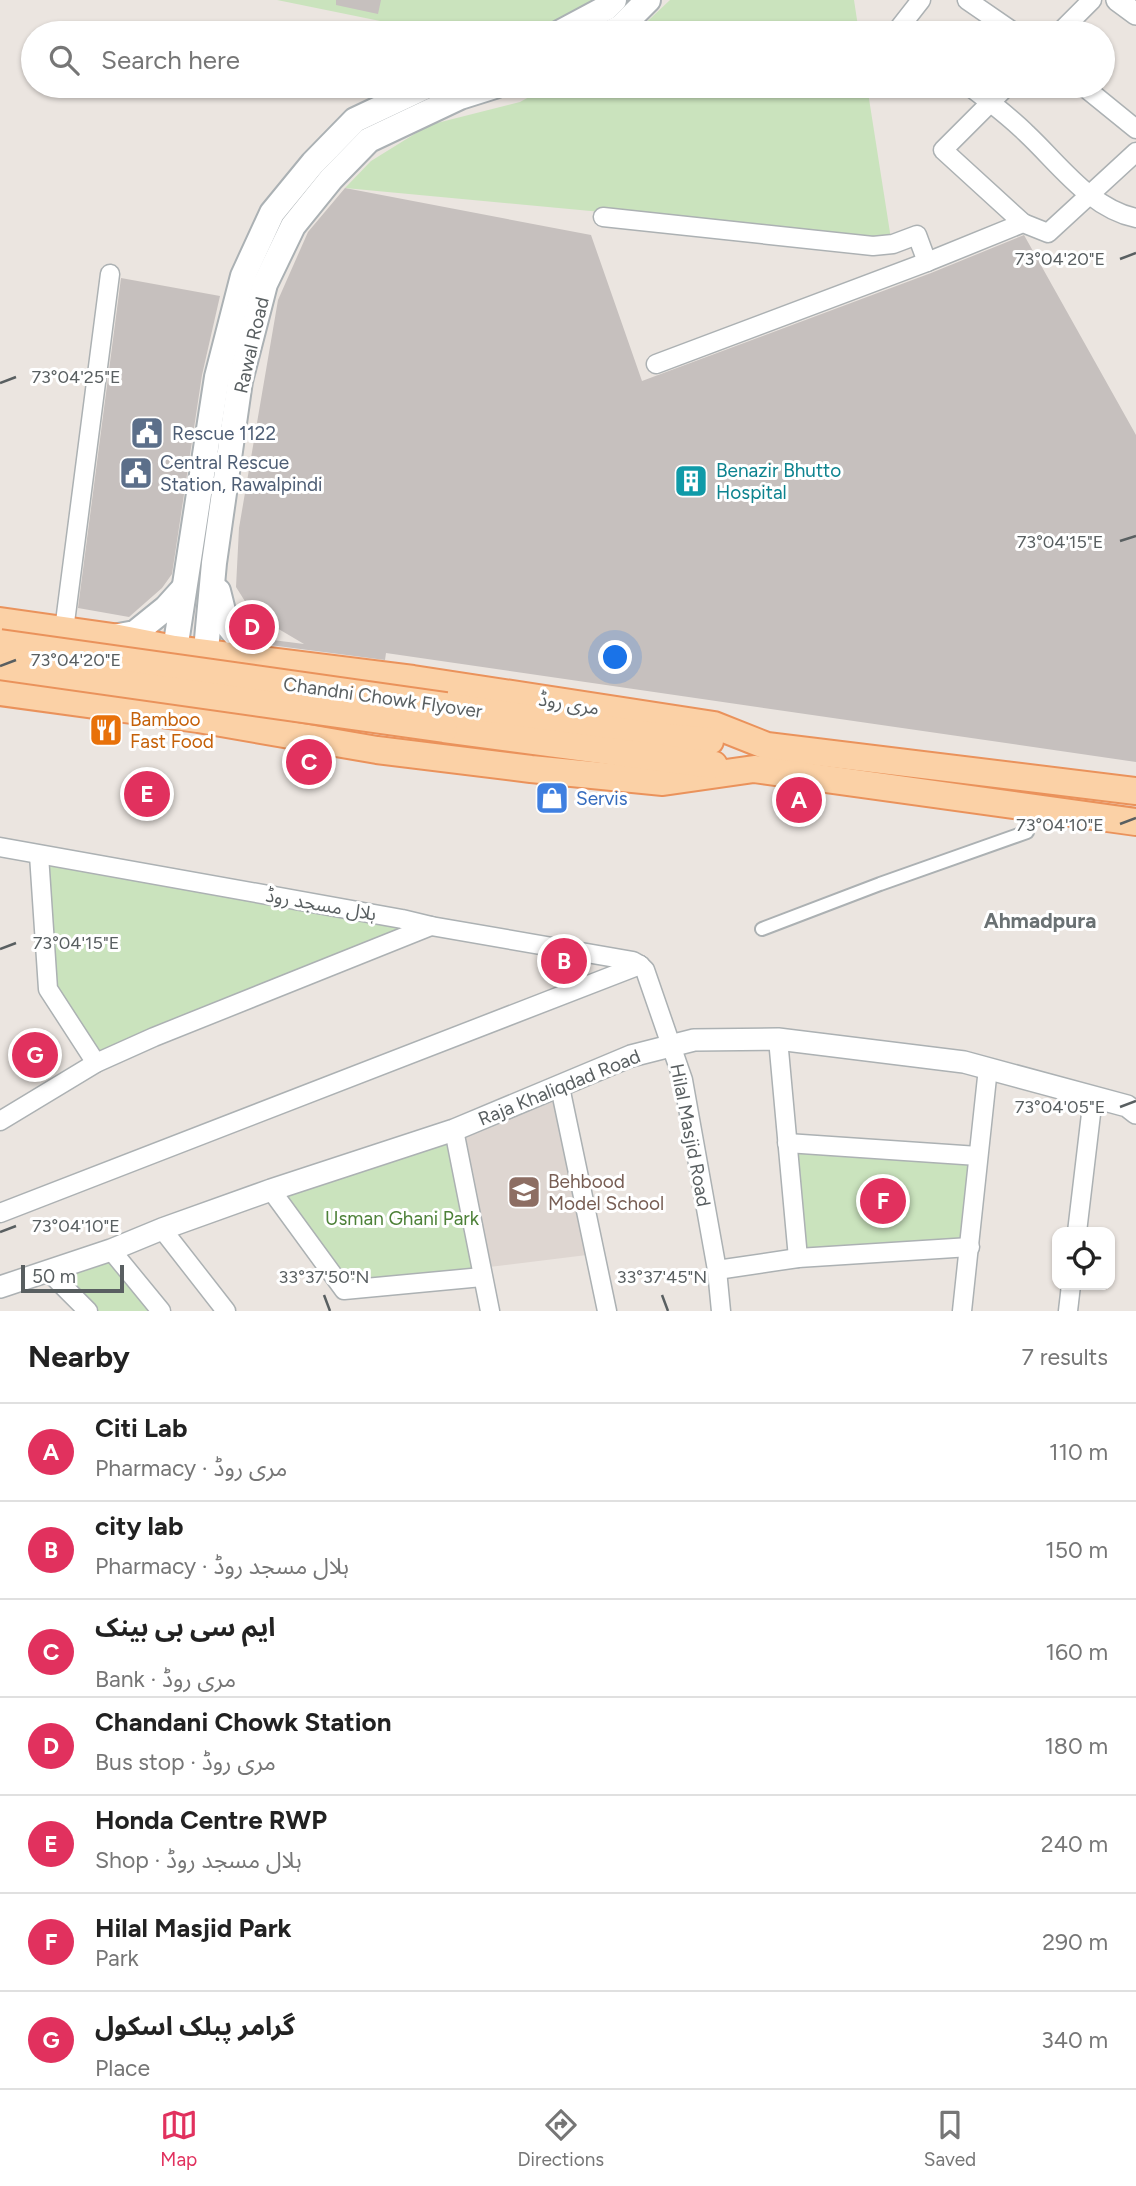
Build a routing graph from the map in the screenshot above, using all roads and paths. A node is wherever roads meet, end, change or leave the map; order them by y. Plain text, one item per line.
1 (614, 0) edge
2 (648, 0) edge
3 (921, 0) edge
4 (969, 0) edge
5 (1092, 0) edge
6 (1116, 0) edge
7 (1136, 14) edge
8 (582, 21) edge
9 (627, 21) edge
10 (905, 21) edge
11 (998, 21) edge
12 (1071, 21) edge
13 (402, 98) edge
14 (458, 98) edge
15 (985, 98) edge
16 (994, 98) edge
17 (1098, 98) edge
18 (990, 102) junction
19 (1136, 129) edge
20 (1136, 152) edge
21 (1090, 196) junction
22 (603, 217) dead end
23 (1136, 218) edge
24 (1023, 223) junction
25 (927, 262) junction
26 (110, 274) dead end
27 (656, 364) dead end
28 (214, 563) junction
29 (184, 588) junction
30 (0, 621) edge
31 (64, 630) junction
32 (113, 637) junction
33 (0, 643) edge
34 (174, 649) junction
35 (206, 653) junction
36 (256, 660) junction
37 (0, 666) edge
38 (0, 692) edge
39 (168, 715) junction
40 (445, 717) junction
41 (198, 719) junction
42 (767, 746) junction
43 (754, 769) junction
44 (1136, 791) edge
45 (1136, 822) edge
46 (1027, 832) dead end
47 (0, 848) edge
48 (39, 855) junction
49 (431, 926) junction
50 (762, 929) dead end
51 (640, 964) junction
52 (778, 1040) junction
53 (671, 1045) junction
54 (96, 1063) junction
55 (988, 1068) junction
56 (560, 1087) junction
57 (1094, 1097) junction
58 (1136, 1113) edge
59 (0, 1121) edge
60 (454, 1130) junction
61 (788, 1143) junction
62 (978, 1156) junction
63 (271, 1190) junction
64 (0, 1213) edge
65 (1078, 1227) edge
66 (162, 1229) junction
67 (970, 1247) junction
68 (111, 1250) junction
69 (798, 1258) junction
70 (48, 1270) junction
71 (717, 1270) junction
72 (482, 1277) junction
73 (0, 1287) edge
74 (1070, 1290) edge
75 (88, 1311) edge
76 (161, 1311) edge
77 (226, 1311) edge
78 (490, 1311) edge
79 (607, 1311) edge
80 (721, 1311) edge
81 (962, 1311) edge
82 (1068, 1311) edge

1 - 8 main road
2 - 9 main road
3 - 10 street
4 - 11 street
5 - 12 street
6 - 7 street
13 - 29 main road, Rawal Road
14 - 28 main road, Rawal Road
15 - 18 street
16 - 18 street
17 - 19 street
18 - 21 street
18 - 24 street
20 - 21 street
21 - 23 street
21 - 24 street
22 - 25 street
24 - 25 street
25 - 27 street
26 - 31 street
28 - 35 main road, Rawal Road
28 - 36 main road
29 - 32 main road
29 - 34 main road, Rawal Road
30 - 31 main road, مری روڈ
31 - 32 main road, مری روڈ
32 - 34 main road, مری روڈ
33 - 40 main road, Chandni Chowk Flyover, bridge
34 - 35 main road, مری روڈ
34 - 39 main road, Rawal Road
35 - 36 main road, مری روڈ
35 - 41 main road, Rawal Road
36 - 42 main road, مری روڈ
37 - 40 main road, Chandni Chowk Flyover, bridge
38 - 39 main road
39 - 41 main road
40 - 42 main road, Chandni Chowk Flyover
40 - 43 main road, Chandni Chowk Flyover
41 - 43 main road
42 - 44 main road, مری روڈ
43 - 45 main road
46 - 50 street
47 - 48 street, ہلال مسجد روڈ
48 - 49 street, ہلال مسجد روڈ
48 - 54 street
49 - 51 street, ہلال مسجد روڈ
49 - 54 street
51 - 53 street, Hilal Masjid Road
51 - 64 street
52 - 53 street, Raja Khaliqdad Road
52 - 55 street, Raja Khaliqdad Road
52 - 61 street
53 - 56 street, Raja Khaliqdad Road
53 - 71 street, Hilal Masjid Road
54 - 59 street
55 - 57 street, Raja Khaliqdad Road
55 - 62 street
56 - 60 street, Raja Khaliqdad Road
56 - 79 street
57 - 58 street, Raja Khaliqdad Road
57 - 65 street
60 - 63 street, Raja Khaliqdad Road
60 - 72 street
61 - 62 street
61 - 69 street
62 - 67 street
63 - 66 street, Raja Khaliqdad Road
63 - 72 street
66 - 68 street, Raja Khaliqdad Road
66 - 77 street
67 - 69 street
67 - 81 street
68 - 70 street, Raja Khaliqdad Road
68 - 76 street
69 - 71 street
70 - 73 street, Raja Khaliqdad Road
70 - 75 street
71 - 80 street, Hilal Masjid Road
72 - 78 street
74 - 82 street

